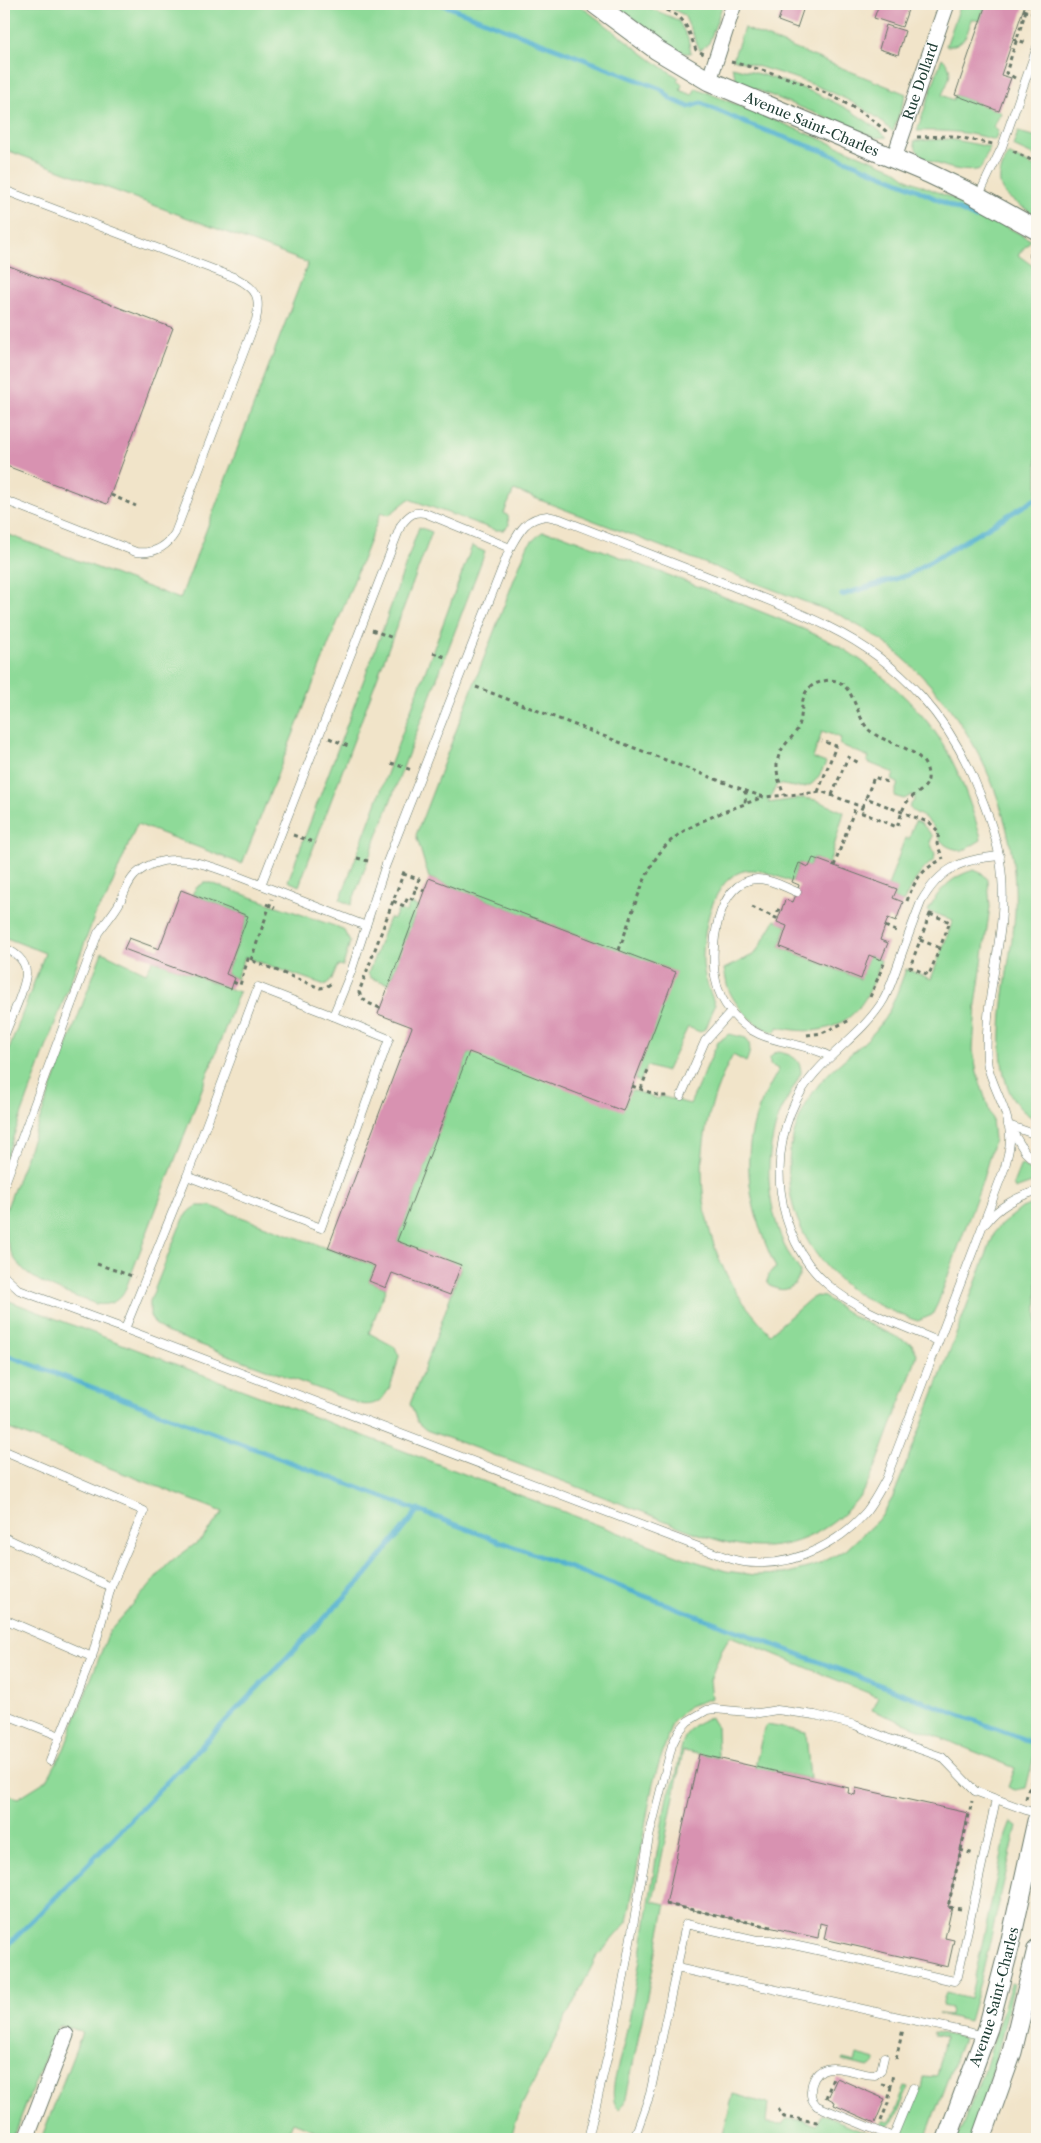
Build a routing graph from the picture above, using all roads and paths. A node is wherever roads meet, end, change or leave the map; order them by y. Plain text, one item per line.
1 (596, 4) edge
2 (652, 4) edge
3 (734, 4) edge
4 (947, 4) edge
5 (1028, 4) edge
6 (1025, 10) junction
7 (1037, 15) edge
8 (1037, 47) edge
9 (698, 52) dead end
10 (732, 63) dead end
11 (709, 81) junction
12 (1012, 85) dead end
13 (890, 134) dead end
14 (916, 137) dead end
15 (992, 143) dead end
16 (1009, 150) dead end
17 (894, 158) junction
18 (1037, 162) edge
19 (4, 190) edge
20 (978, 197) junction
21 (1036, 236) edge
22 (1037, 263) edge
23 (111, 495) dead end
24 (4, 500) edge
25 (136, 506) dead end
26 (510, 548) junction
27 (381, 634) dead end
28 (393, 638) dead end
29 (433, 653) dead end
30 (445, 657) dead end
31 (476, 686) dead end
32 (822, 741) dead end
33 (340, 743) dead end
34 (351, 747) dead end
35 (859, 762) dead end
36 (391, 763) dead end
37 (403, 767) dead end
38 (887, 782) dead end
39 (743, 790) junction
40 (818, 792) junction
41 (784, 795) junction
42 (832, 795) junction
43 (764, 796) junction
44 (866, 798) junction
45 (745, 804) junction
46 (856, 804) junction
47 (862, 807) junction
48 (903, 812) junction
49 (304, 838) dead end
50 (316, 843) dead end
51 (951, 856) dead end
52 (1000, 856) junction
53 (357, 858) dead end
54 (943, 859) junction
55 (368, 861) dead end
56 (834, 866) dead end
57 (405, 869) dead end
58 (403, 874) junction
59 (262, 885) junction
60 (416, 888) junction
61 (424, 891) dead end
62 (797, 892) dead end
63 (393, 901) junction
64 (906, 903) dead end
65 (752, 907) dead end
66 (275, 908) dead end
67 (782, 910) dead end
68 (900, 922) dead end
69 (366, 926) junction
70 (885, 926) dead end
71 (896, 931) junction
72 (893, 939) dead end
73 (920, 940) junction
74 (4, 948) edge
75 (940, 948) junction
76 (619, 950) dead end
77 (887, 955) dead end
78 (251, 960) junction
79 (336, 978) dead end
80 (233, 982) dead end
81 (866, 1004) dead end
82 (380, 1008) dead end
83 (731, 1012) junction
84 (856, 1015) dead end
85 (333, 1016) junction
86 (805, 1036) dead end
87 (4, 1037) edge
88 (829, 1056) junction
89 (649, 1067) dead end
90 (632, 1086) dead end
91 (641, 1089) junction
92 (660, 1096) dead end
93 (681, 1096) dead end
94 (1008, 1125) junction
95 (1037, 1135) edge
96 (1037, 1163) edge
97 (186, 1176) junction
98 (4, 1186) edge
99 (1037, 1191) edge
100 (980, 1230) junction
101 (97, 1264) dead end
102 (130, 1275) dead end
103 (4, 1276) edge
104 (125, 1329) junction
105 (938, 1341) junction
106 (4, 1452) edge
107 (4, 1537) edge
108 (111, 1587) junction
109 (4, 1618) edge
110 (92, 1657) junction
111 (4, 1714) edge
112 (60, 1736) junction
113 (50, 1761) dead end
114 (1030, 1781) dead end
115 (1037, 1783) edge
116 (996, 1799) junction
117 (968, 1813) dead end
118 (1037, 1814) edge
119 (1037, 1821) edge
120 (948, 1907) dead end
121 (1037, 1949) edge
122 (677, 1968) junction
123 (66, 2035) dead end
124 (985, 2036) junction
125 (884, 2057) dead end
126 (891, 2086) dead end
127 (913, 2088) dead end
128 (778, 2109) dead end
129 (819, 2117) dead end
130 (879, 2125) dead end
131 (895, 2138) edge
132 (26, 2139) edge
133 (588, 2139) edge
134 (634, 2139) edge
135 (947, 2139) edge
136 (981, 2139) edge

1 - 11 street, Avenue Saint-Charles
2 - 9 path
3 - 11 street
4 - 17 street, Rue Dollard
5 - 6 path
6 - 7 path
6 - 12 path
8 - 20 lane
10 - 13 path, Avenue Saint-Charles
11 - 17 street, Avenue Saint-Charles
14 - 15 path
16 - 18 path
17 - 20 street, Avenue Saint-Charles
19 - 24 lane
20 - 21 street, Avenue Saint-Charles
21 - 22 path
23 - 25 path
26 - 52 lane
26 - 59 lane
26 - 69 lane
27 - 28 path
29 - 30 path
31 - 39 path
32 - 40 path
33 - 34 path
35 - 42 path
36 - 37 path
38 - 44 path
39 - 43 path
39 - 45 path
40 - 41 path
40 - 42 path
41 - 43 path
41 - 48 path
42 - 46 path
43 - 45 path
44 - 47 path
44 - 48 path
45 - 76 path
46 - 47 path
46 - 56 path
47 - 48 path
48 - 54 path
49 - 50 path
51 - 54 path
52 - 88 lane
52 - 94 lane
53 - 55 path
54 - 64 path
57 - 58 path
58 - 60 path
58 - 63 path
59 - 69 lane
59 - 98 lane
60 - 61 path
60 - 63 path
62 - 83 lane
63 - 82 path
65 - 67 path
66 - 78 path
68 - 71 path
69 - 85 lane
70 - 71 path
71 - 72 path
73 - 75 path
73 - 75 path
73 - 75 path
74 - 87 lane
77 - 81 path
78 - 79 path
78 - 80 path
83 - 88 lane
83 - 93 lane
84 - 86 path
85 - 97 lane
85 - 97 lane
88 - 105 lane
89 - 91 path
90 - 91 path
91 - 92 path
94 - 95 lane
94 - 96 lane
94 - 100 lane
97 - 104 lane
99 - 100 lane
100 - 105 lane
101 - 102 path
103 - 104 lane
104 - 105 lane
106 - 108 lane
107 - 108 lane
108 - 110 lane
109 - 110 lane
110 - 112 lane
111 - 112 lane
112 - 113 lane
114 - 115 path
116 - 118 lane
116 - 122 lane
116 - 133 lane
117 - 120 path
119 - 124 street, Avenue Saint-Charles
121 - 136 street, Avenue Saint-Charles
122 - 124 lane
122 - 134 lane
123 - 132 street
124 - 135 street, Avenue Saint-Charles
125 - 131 lane
126 - 130 path
127 - 131 lane
128 - 129 path

